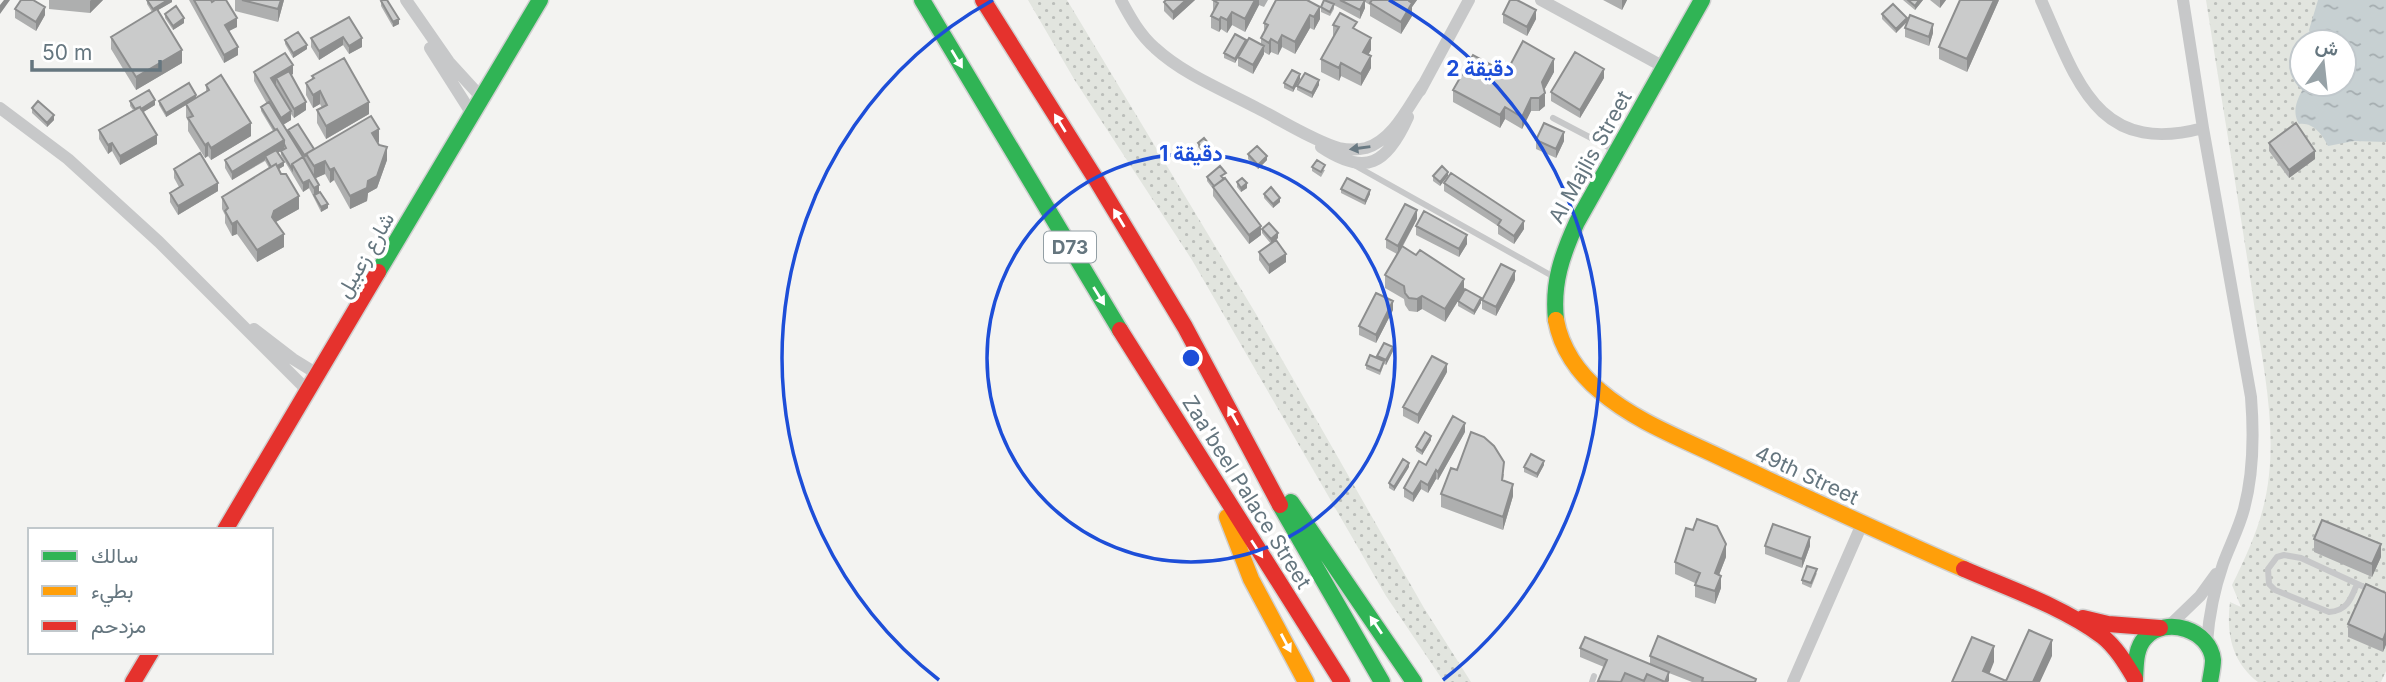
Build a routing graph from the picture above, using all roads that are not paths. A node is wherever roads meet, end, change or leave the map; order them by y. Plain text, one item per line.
1 (406, 0) edge
2 (540, 0) edge
3 (922, 0) edge
4 (1121, 0) edge
5 (1469, 0) edge
6 (1702, 0) edge
7 (2041, 0) edge
8 (2183, 0) edge
9 (1550, 2) edge
10 (986, 5) edge
11 (418, 19) junction
12 (1664, 67) junction
13 (1423, 85) junction
14 (481, 97) junction
15 (0, 108) edge
16 (472, 114) junction
17 (1553, 118) dead end
18 (1286, 123) junction
19 (2203, 128) junction
20 (1615, 151) junction
21 (1347, 162) junction
22 (1556, 278) junction
23 (226, 307) junction
24 (1562, 344) joint
25 (319, 374) junction
26 (308, 391) junction
27 (1265, 475) junction
28 (1221, 491) junction
29 (1862, 524) junction
30 (226, 528) edge
31 (2224, 562) junction
32 (2357, 584) junction
33 (2386, 597) edge
34 (2059, 610) junction
35 (2165, 626) junction
36 (2207, 642) junction
37 (150, 654) edge
38 (2136, 681) edge
39 (133, 682) edge
40 (1307, 682) edge
41 (1342, 682) edge
42 (1382, 682) edge
43 (1414, 682) edge
44 (1793, 682) edge
45 (2210, 682) edge

1 - 11 street
2 - 14 main road, شارع زعبيل
3 -> 28 main road, Zaa'beel Palace Street / D73
4 - 18 street
5 - 13 street
6 - 12 main road, Al Majlis Street
7 - 19 street
8 - 19 street
9 - 12 street
27 -> 10 main road, Zaa'beel Palace Street / D73
11 - 14 street
11 - 16 street
12 - 20 main road, Al Majlis Street
13 -> 18 street
13 - 21 street
14 - 16 main road, شارع زعبيل
15 - 23 street
16 - 25 main road, شارع زعبيل
17 - 20 lane
18 - 21 street
19 - 31 street
20 - 22 main road, Al Majlis Street
21 - 22 lane
22 - 24 main road, Al Majlis Street
23 - 25 street
23 - 26 street
24 - 29 main road, 49th Street
25 - 26 main road, شارع زعبيل
26 - 30 main road, شارع زعبيل
27 - 42 main road, Zaa'beel Palace Street / D73
43 -> 27 main road
28 -> 40 main road
28 -> 41 main road, Zaa'beel Palace Street / D73
29 - 34 main road, 49th Street
29 - 44 street
31 - 35 street
31 - 36 street
32 - 32 lane
32 - 33 lane
34 - 35 main road, 49th Street
34 - 38 main road, 49th Street
35 - 36 main road, 49th Street
35 - 38 main road
36 - 45 main road
37 - 39 main road

